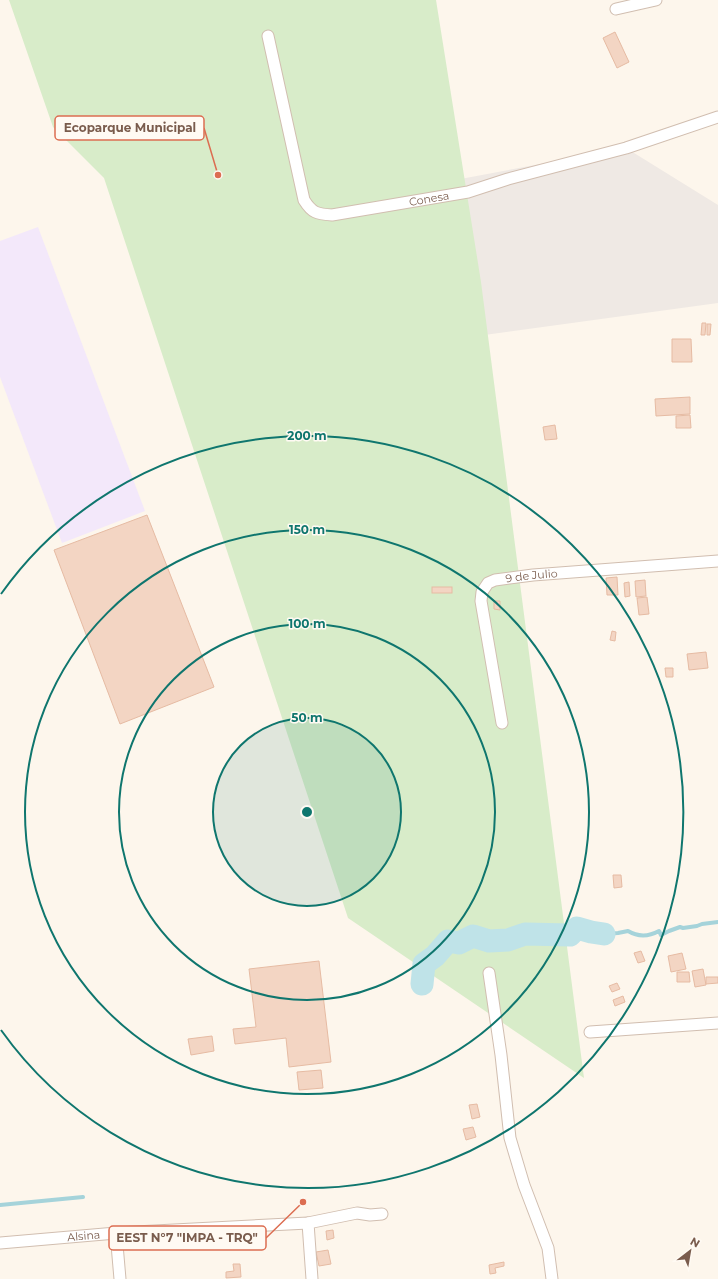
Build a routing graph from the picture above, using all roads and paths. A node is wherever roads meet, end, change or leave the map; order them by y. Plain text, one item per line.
1 (656, 0) edge
2 (616, 9) dead end
3 (268, 36) dead end
4 (718, 117) edge
5 (718, 561) edge
6 (502, 723) dead end
7 (490, 973) dead end
8 (718, 1023) edge
9 (590, 1032) dead end
10 (382, 1214) dead end
11 (308, 1222) junction
12 (116, 1233) junction
13 (0, 1243) edge
14 (120, 1279) edge
15 (312, 1279) edge
16 (552, 1279) edge

1 - 2 street
3 - 4 street, Conesa
5 - 6 street, 9 de Julio
7 - 16 street
8 - 9 street
10 - 11 street, Alsina
11 - 12 street, Alsina
11 - 15 street
12 - 13 street, Alsina
12 - 14 street

